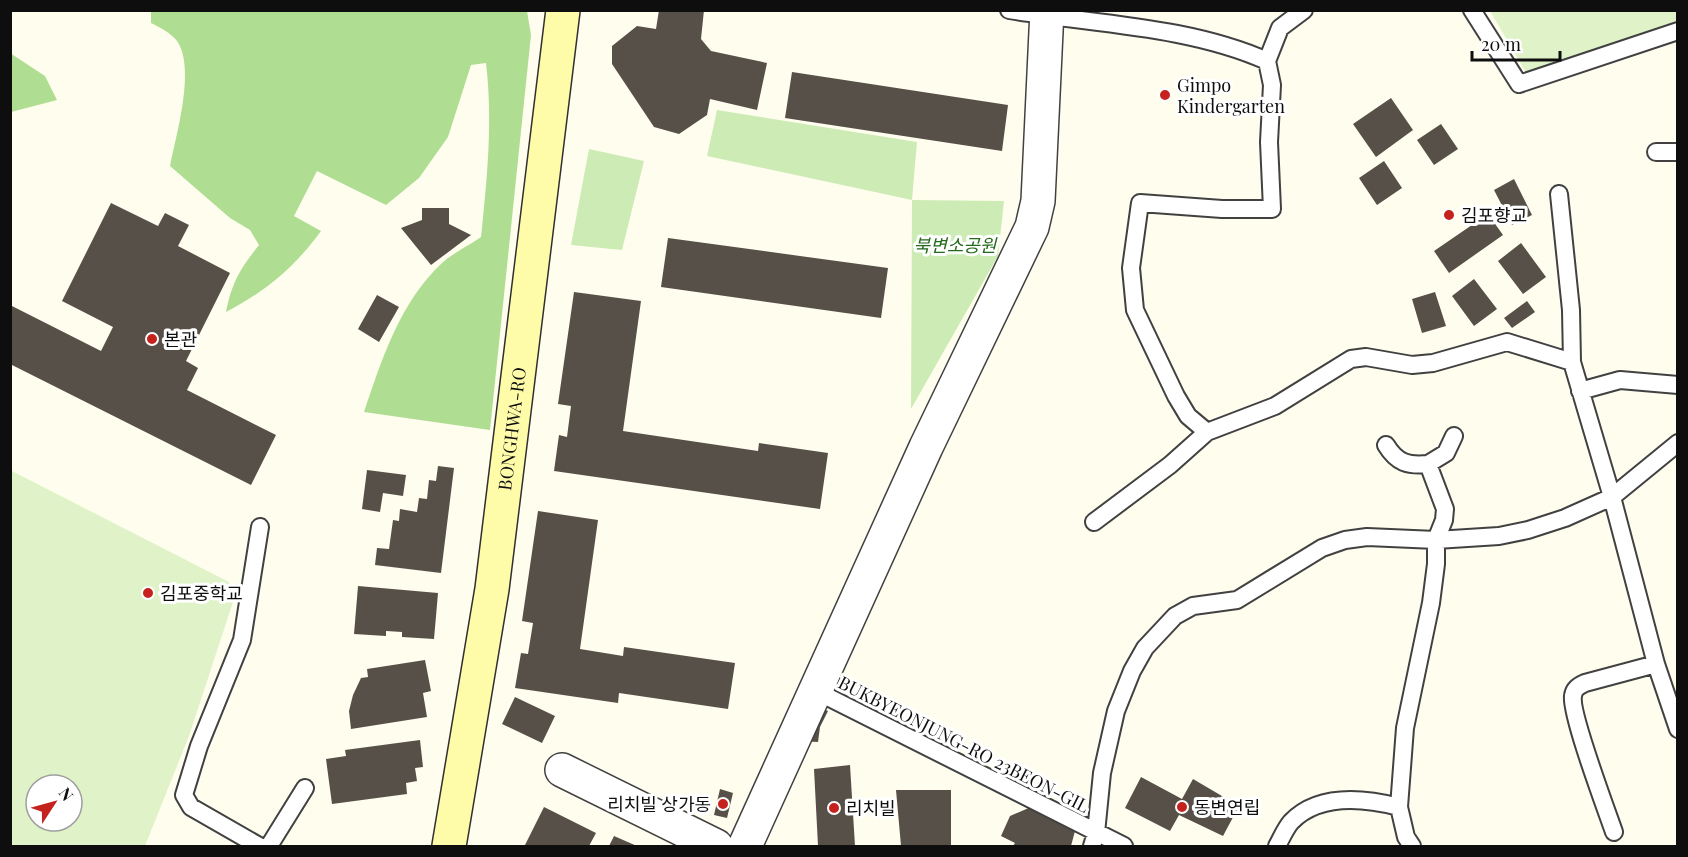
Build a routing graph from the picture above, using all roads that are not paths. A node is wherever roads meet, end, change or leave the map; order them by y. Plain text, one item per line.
1 (563, 10) edge
2 (1009, 10) edge
3 (1304, 10) edge
4 (1472, 10) edge
5 (1046, 13) edge
6 (1677, 31) edge
7 (1267, 61) junction
8 (1656, 152) dead end
9 (1677, 152) edge
10 (1559, 194) dead end
11 (1572, 362) junction
12 (1677, 385) edge
13 (1580, 392) junction
14 (1207, 432) junction
15 (1454, 436) dead end
16 (1677, 443) edge
17 (1386, 445) dead end
18 (1428, 464) junction
19 (1612, 497) junction
20 (1094, 522) dead end
21 (260, 527) dead end
22 (1436, 540) junction
23 (1656, 664) junction
24 (814, 690) junction
25 (1677, 729) edge
26 (562, 770) dead end
27 (305, 788) dead end
28 (1399, 807) junction
29 (1614, 832) dead end
30 (1094, 839) edge
31 (260, 846) edge
32 (269, 846) edge
33 (448, 846) edge
34 (716, 846) edge
35 (745, 846) edge
36 (1124, 846) edge
37 (1277, 846) edge
38 (1412, 846) edge

1 - 33 street, BONGHWA-RO
2 - 5 lane
3 - 7 lane
4 - 6 lane
5 - 7 lane
5 - 24 street
7 - 14 lane
8 - 9 lane
10 - 11 lane
11 - 13 lane
11 - 14 lane
12 - 13 lane
13 - 19 lane
14 - 20 lane
15 - 18 lane
16 - 19 lane, BUKBYEONJUNG-RO 23BEON-GIL
17 - 18 lane
18 - 22 lane
19 - 22 lane, BUKBYEONJUNG-RO 23BEON-GIL
19 - 23 lane
21 - 31 lane
22 - 28 lane
22 - 30 lane, BUKBYEONJUNG-RO 23BEON-GIL
23 - 25 lane
23 - 29 lane
24 - 30 lane, BUKBYEONJUNG-RO 23BEON-GIL
24 - 35 street
26 - 34 street
27 - 32 lane
28 - 37 lane
28 - 38 lane
30 - 36 lane, BUKBYEONJUNG-RO 23BEON-GIL

